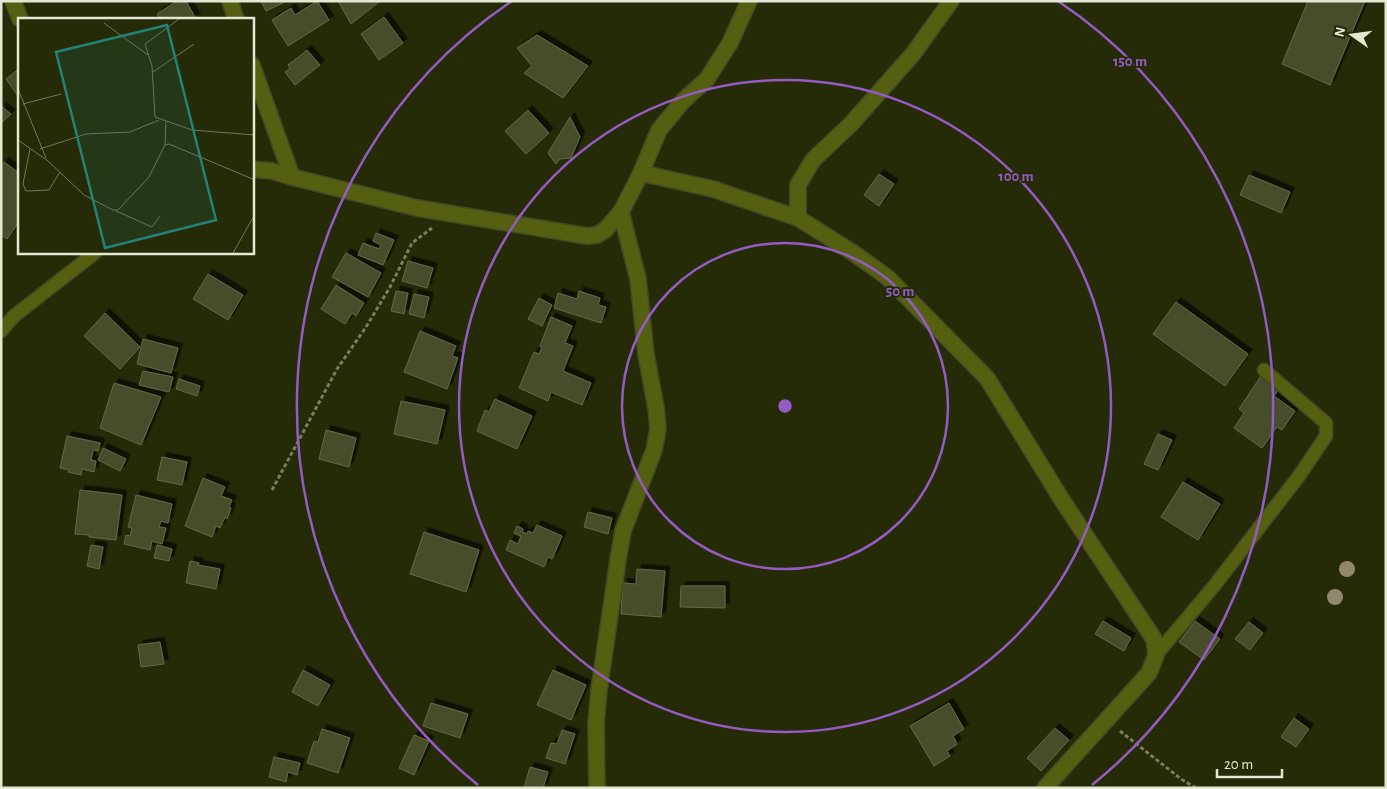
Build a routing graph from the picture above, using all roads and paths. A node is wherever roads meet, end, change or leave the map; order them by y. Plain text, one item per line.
1 (13, 1) edge
2 (230, 1) edge
3 (749, 1) edge
4 (951, 1) edge
5 (20, 18) edge
6 (236, 18) edge
7 (254, 71) edge
8 (254, 169) edge
9 (641, 173) junction
10 (292, 177) junction
11 (621, 212) junction
12 (451, 214) junction
13 (798, 218) junction
14 (93, 254) edge
15 (1, 331) edge
16 (1264, 370) dead end
17 (272, 490) dead end
18 (1156, 655) junction
19 (1106, 720) junction
20 (597, 788) edge
21 (1046, 788) edge
22 (1196, 788) edge

1 - 5 street
2 - 6 street
3 - 9 street
4 - 13 street
7 - 10 street
8 - 10 street
9 - 11 street
9 - 13 street
10 - 12 street
11 - 12 street
11 - 20 street
12 - 17 path
13 - 18 street
14 - 15 lane
16 - 18 lane
18 - 19 street
19 - 21 street
19 - 22 path

